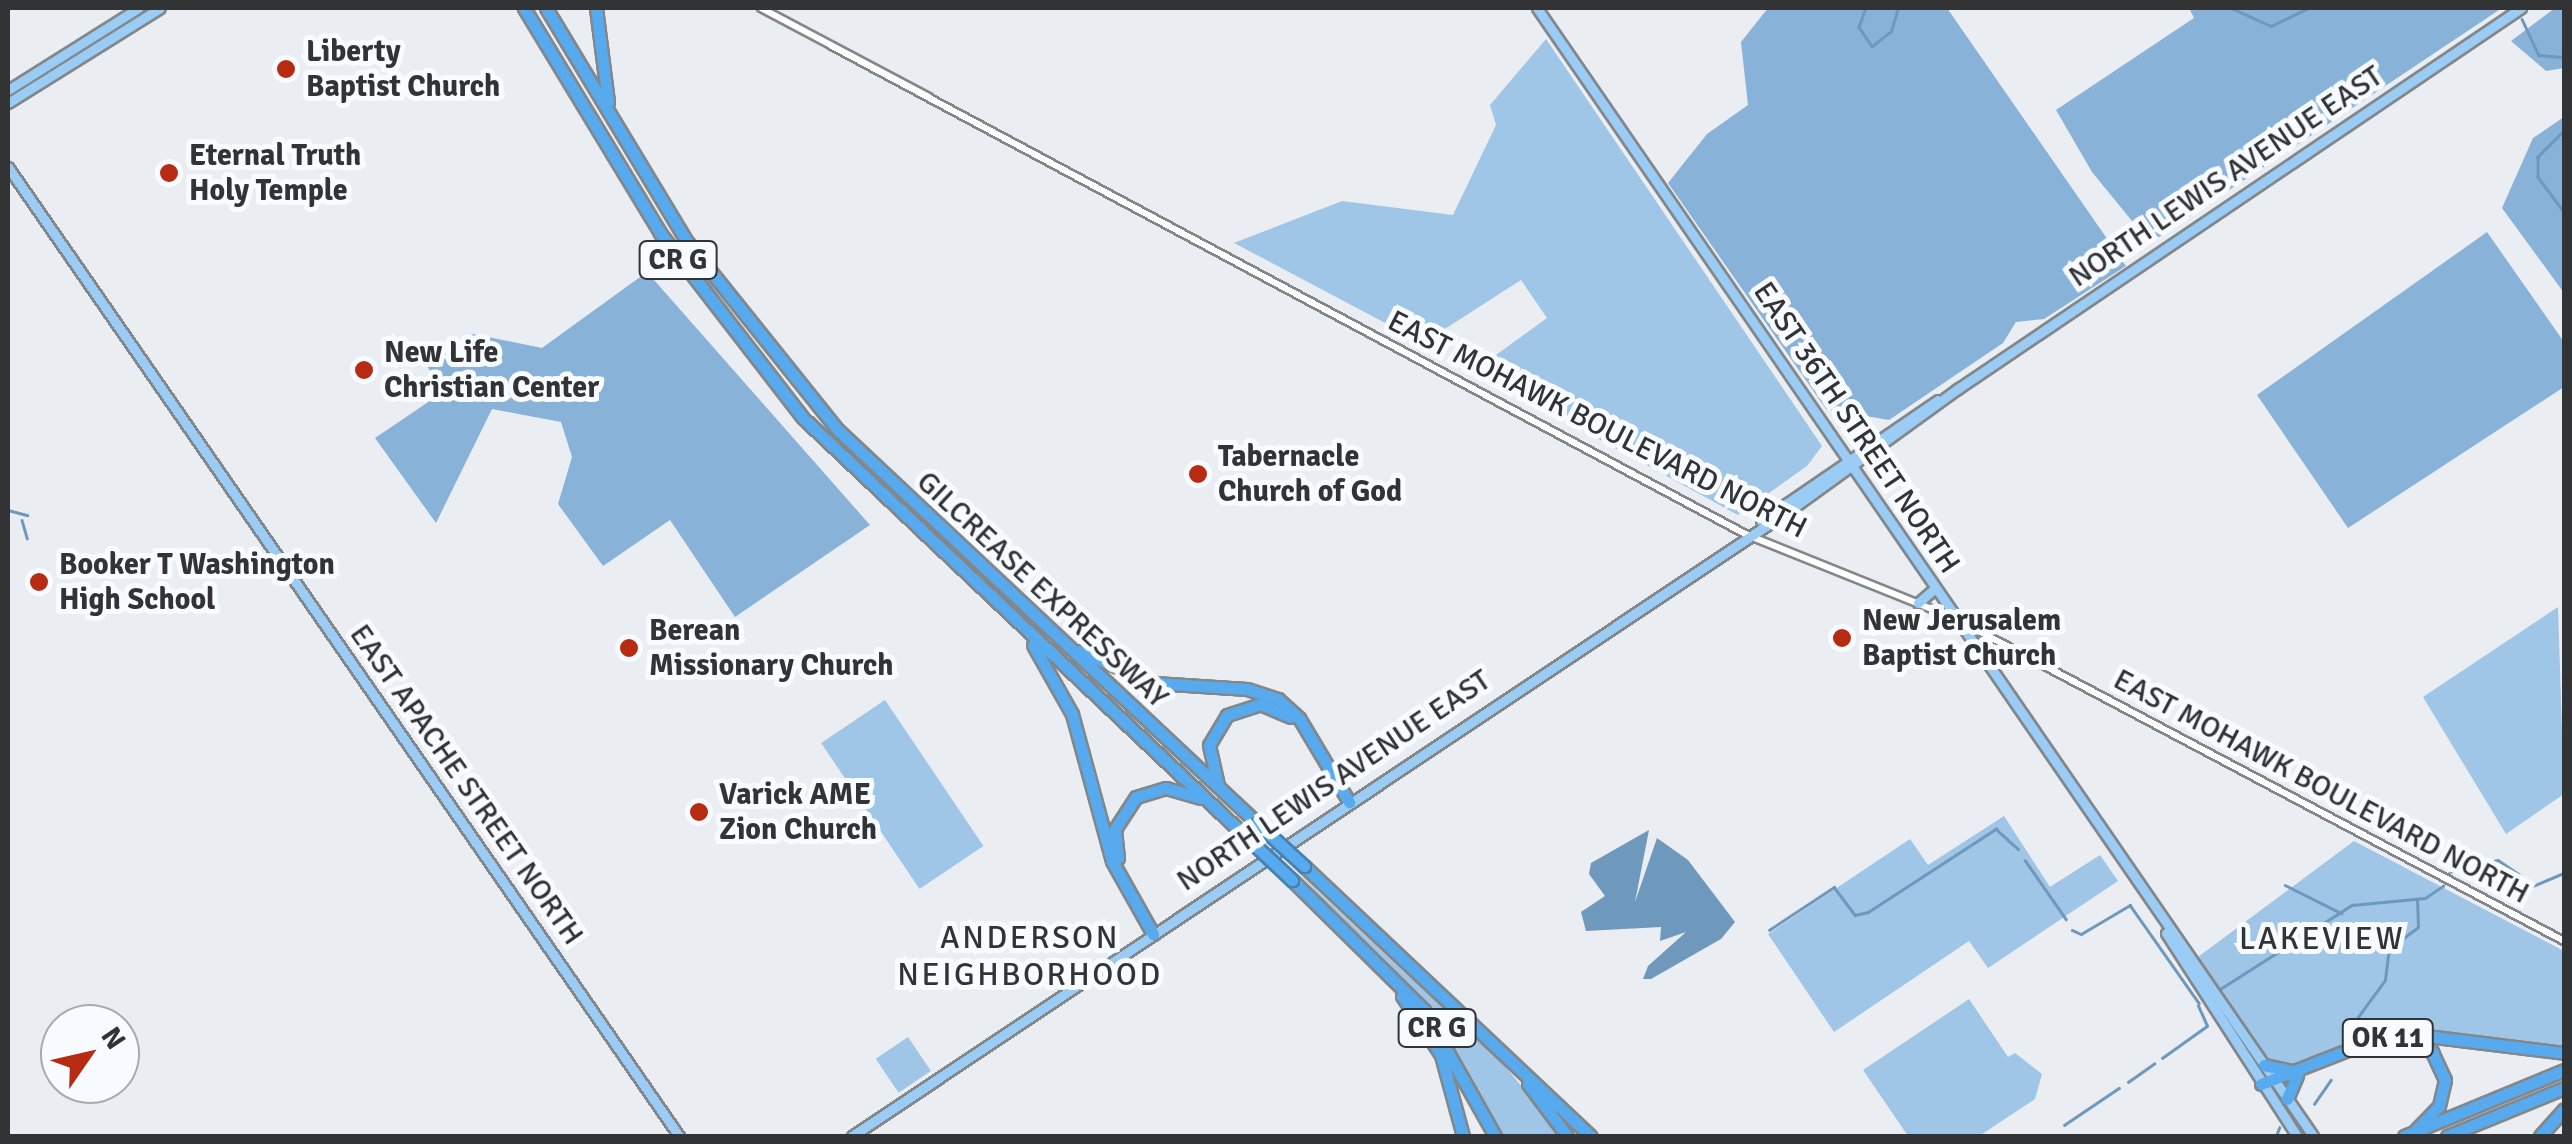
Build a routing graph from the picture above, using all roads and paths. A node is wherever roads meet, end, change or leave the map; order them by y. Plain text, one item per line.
1 (138, 8) edge
2 (160, 8) edge
3 (524, 8) edge
4 (546, 8) edge
5 (596, 8) edge
6 (760, 8) edge
7 (1537, 8) edge
8 (2521, 8) edge
9 (8, 90) edge
10 (8, 103) edge
11 (616, 125) junction
12 (8, 167) edge
13 (1850, 462) junction
14 (1745, 534) junction
15 (1935, 588) junction
16 (1918, 603) junction
17 (1954, 618) junction
18 (1022, 628) junction
19 (1066, 646) junction
20 (1219, 789) junction
21 (1206, 800) junction
22 (1349, 802) junction
23 (2165, 929) junction
24 (1154, 934) junction
25 (1354, 938) junction
26 (2564, 942) edge
27 (1483, 1032) junction
28 (2564, 1054) edge
29 (1508, 1056) junction
30 (2264, 1065) junction
31 (2564, 1070) edge
32 (2294, 1073) junction
33 (2269, 1084) junction
34 (2564, 1088) edge
35 (2287, 1098) junction
36 (2564, 1109) edge
37 (2408, 1135) edge
38 (679, 1136) edge
39 (852, 1136) edge
40 (1463, 1136) edge
41 (1496, 1136) edge
42 (1566, 1136) edge
43 (1591, 1136) edge
44 (1600, 1136) edge
45 (2296, 1136) edge
46 (2313, 1136) edge
47 (2447, 1136) edge
48 (2540, 1136) edge

1 - 9 main road
2 - 10 main road
3 - 18 highway, GILCREASE EXPRESSWAY / CR G
4 - 11 highway, GILCREASE EXPRESSWAY / CR G
5 - 11 highway
6 - 14 street, EAST MOHAWK BOULEVARD NORTH
7 - 13 main road, EAST 36TH STREET NORTH
8 - 13 main road, NORTH LEWIS AVENUE EAST
11 - 19 highway, GILCREASE EXPRESSWAY / CR G
12 - 38 main road, EAST APACHE STREET NORTH
13 - 14 main road, NORTH LEWIS AVENUE EAST
13 - 15 main road, EAST 36TH STREET NORTH
14 - 16 street, EAST MOHAWK BOULEVARD NORTH
14 - 22 main road, NORTH LEWIS AVENUE EAST
15 - 16 main road
15 - 17 main road, EAST 36TH STREET NORTH
16 - 17 street, EAST MOHAWK BOULEVARD NORTH
17 - 23 main road, EAST 36TH STREET NORTH
17 - 26 street, EAST MOHAWK BOULEVARD NORTH
18 - 21 highway, GILCREASE EXPRESSWAY / CR G
18 - 24 highway
19 - 20 highway, GILCREASE EXPRESSWAY / CR G
19 - 22 highway
20 - 22 highway
20 - 27 highway, GILCREASE EXPRESSWAY / CR G, bridge
21 - 24 highway
21 - 25 highway, GILCREASE EXPRESSWAY / CR G, bridge
22 - 24 main road, NORTH LEWIS AVENUE EAST
23 - 30 main road, EAST 36TH STREET NORTH
23 - 33 main road, EAST 36TH STREET NORTH
24 - 39 main road, NORTH LEWIS AVENUE EAST
25 - 40 highway
25 - 41 highway, GILCREASE EXPRESSWAY / CR G
27 - 29 highway, GILCREASE EXPRESSWAY / CR G
27 - 42 highway
28 - 32 highway
29 - 43 highway, GILCREASE EXPRESSWAY / CR G
29 - 44 highway
30 - 32 highway
30 - 33 main road, EAST 36TH STREET NORTH
31 - 37 highway
32 - 33 highway, OK 11
32 - 35 highway
32 - 37 highway, OK 11
33 - 35 main road, EAST 36TH STREET NORTH
33 - 45 main road, EAST 36TH STREET NORTH
34 - 47 highway
35 - 46 main road, EAST 36TH STREET NORTH
36 - 48 highway

